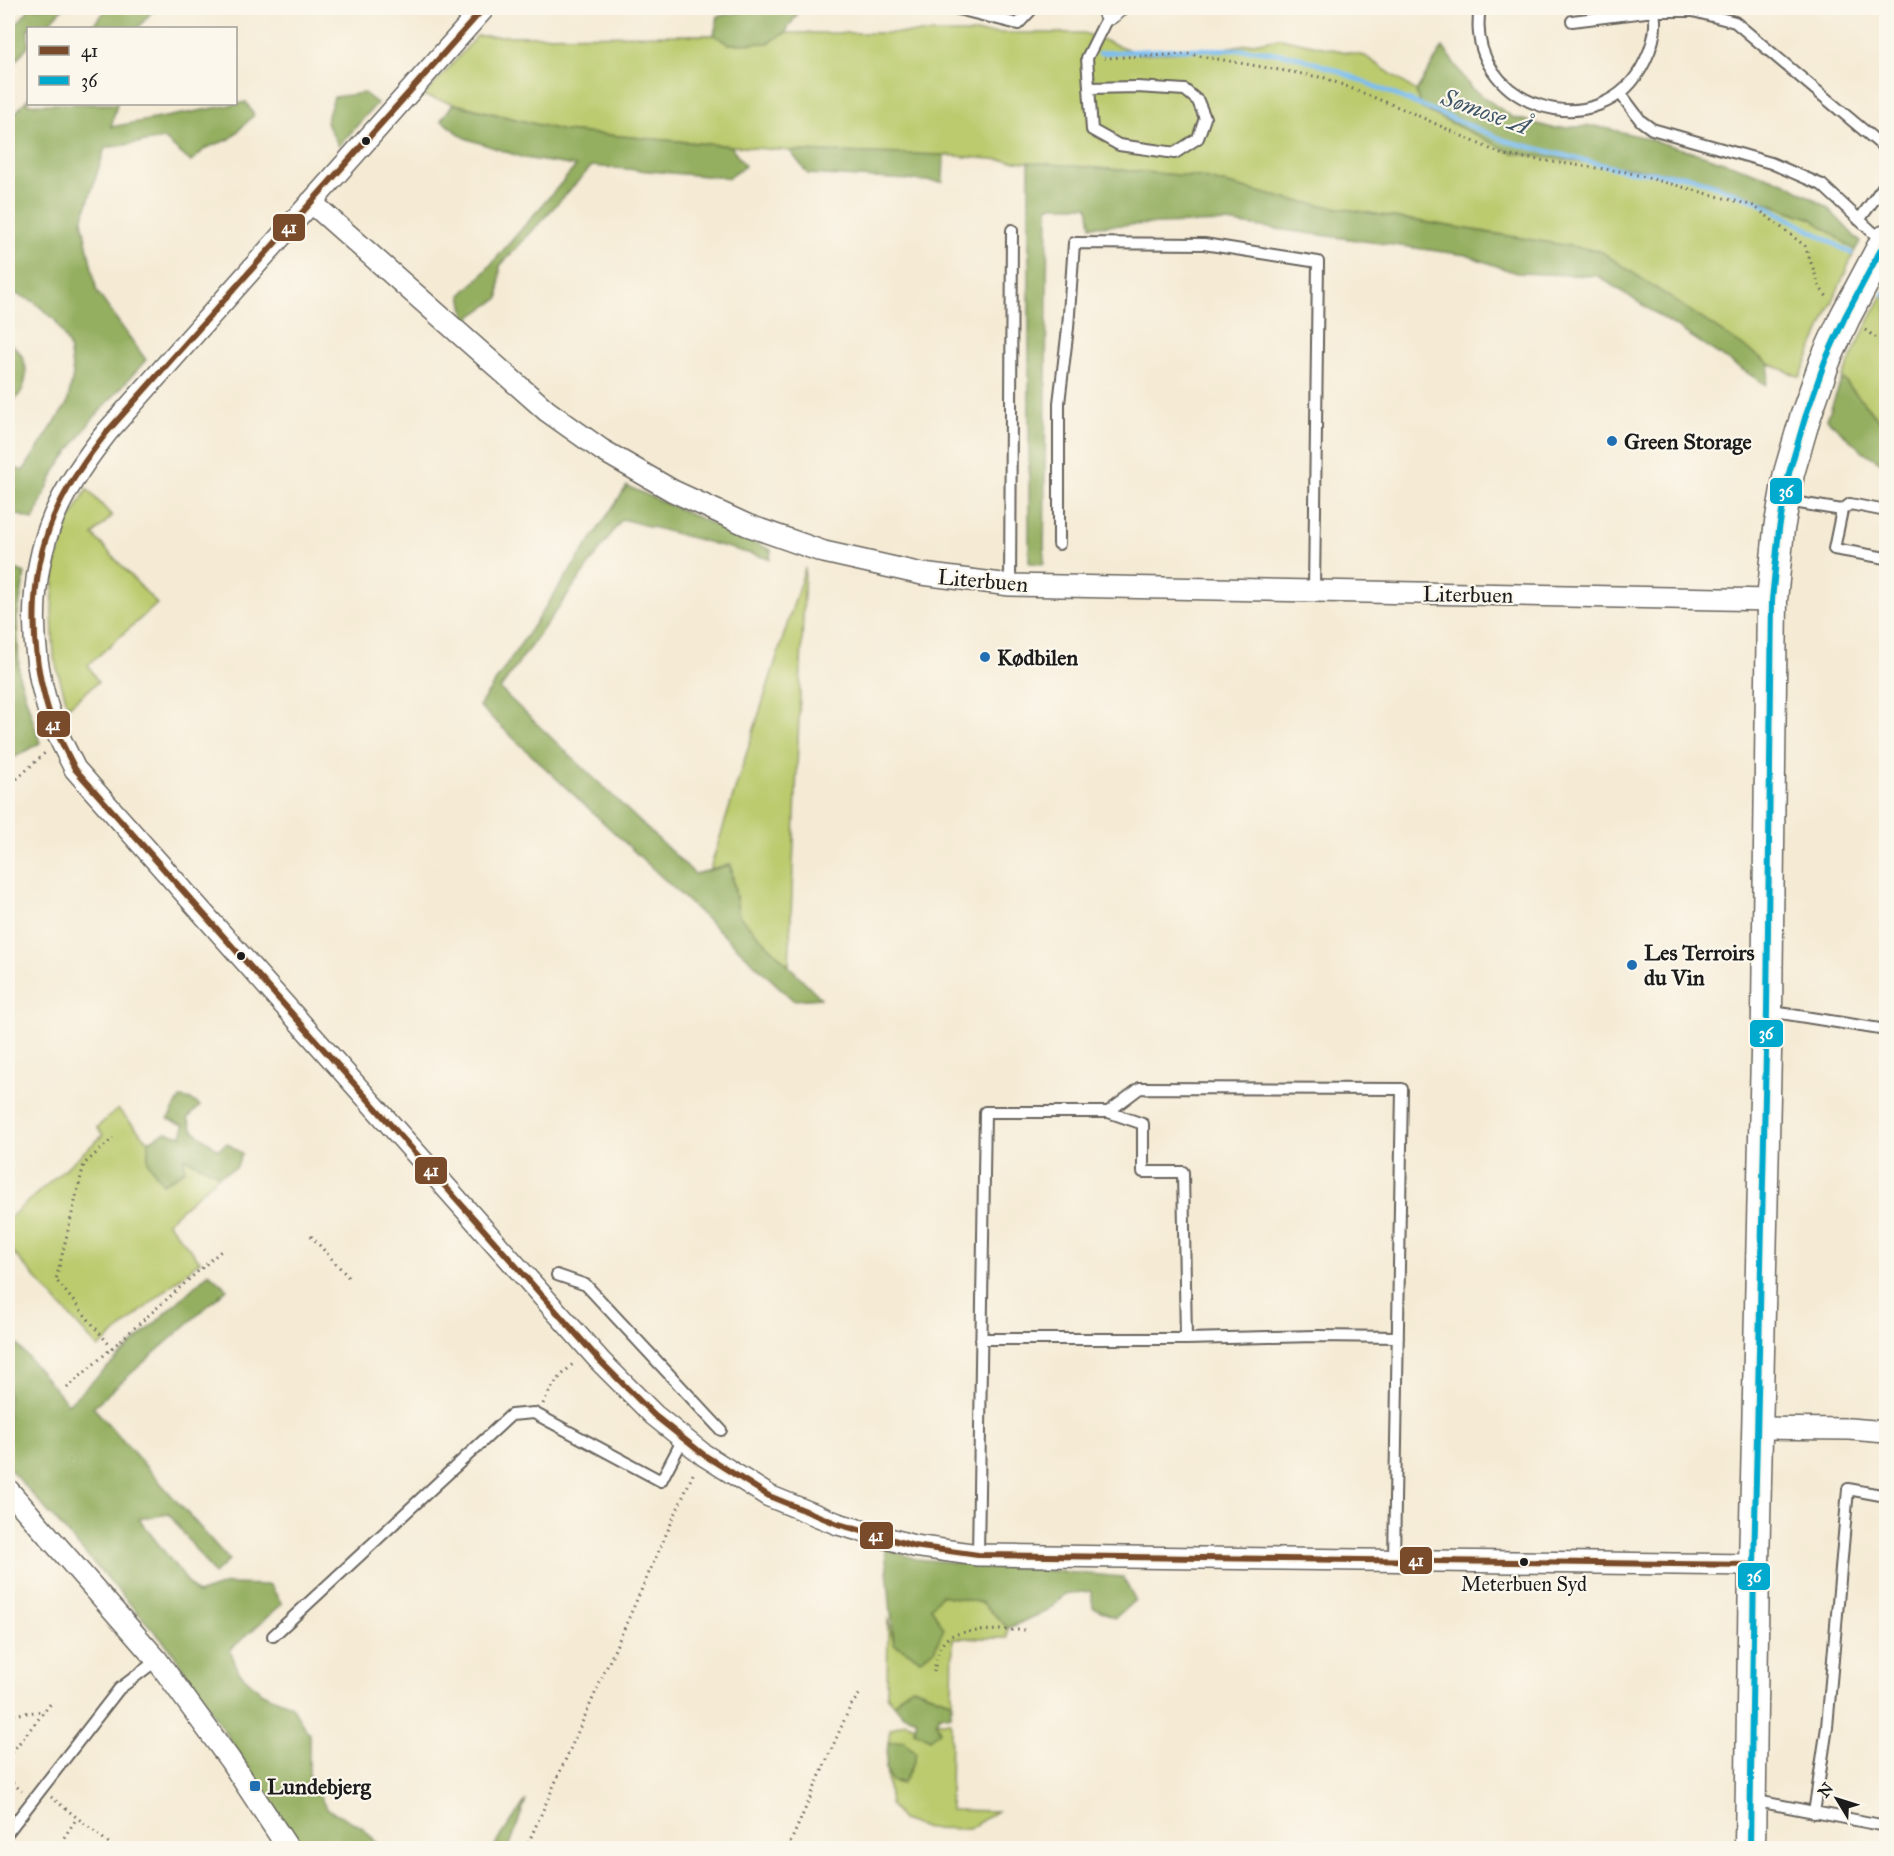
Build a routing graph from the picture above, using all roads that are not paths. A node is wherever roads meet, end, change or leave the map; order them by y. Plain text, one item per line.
1 (484, 8) edge
2 (954, 8) edge
3 (1033, 8) edge
4 (1480, 8) edge
5 (1654, 9) edge
6 (1113, 11) edge
7 (1572, 21) dead end
8 (1089, 88) junction
9 (1620, 93) junction
10 (1887, 149) edge
11 (1887, 183) edge
12 (311, 202) junction
13 (1859, 220) junction
14 (1012, 230) dead end
15 (1886, 242) edge
16 (1784, 500) junction
17 (1842, 510) junction
18 (1887, 511) edge
19 (1059, 544) dead end
20 (1887, 558) edge
21 (1010, 585) junction
22 (1314, 591) junction
23 (1772, 600) junction
24 (1767, 1010) junction
25 (1887, 1030) edge
26 (1108, 1112) junction
27 (557, 1275) dead end
28 (1398, 1337) junction
29 (981, 1339) junction
30 (1186, 1339) junction
31 (1758, 1428) junction
32 (721, 1430) dead end
33 (1887, 1432) edge
34 (683, 1439) junction
35 (8, 1490) edge
36 (1887, 1496) edge
37 (978, 1555) junction
38 (1394, 1560) junction
39 (1754, 1565) junction
40 (273, 1636) dead end
41 (157, 1660) junction
42 (1752, 1800) junction
43 (1814, 1813) junction
44 (1887, 1826) edge
45 (8, 1832) edge
46 (288, 1848) edge
47 (1750, 1848) edge

1 - 12 street
2 - 3 lane
4 - 9 lane
5 - 7 lane
5 - 9 lane
5 - 10 lane
6 - 8 lane
8 - 8 lane
9 - 13 lane
11 - 13 lane
12 - 21 street, Literbuen
12 - 34 street
13 - 15 lane
14 - 21 lane
15 - 16 street
16 - 17 lane
16 - 23 street
17 - 18 lane
17 - 20 lane
19 - 22 lane
21 - 22 street, Literbuen
22 - 23 street, Literbuen
23 - 24 street
24 - 25 lane
24 - 31 street
26 - 28 lane
26 - 29 lane
26 - 30 lane
27 - 32 lane
28 - 30 lane
28 - 38 lane
29 - 30 lane
29 - 37 lane
31 - 33 street
31 - 39 street
34 - 37 street
34 - 40 lane
35 - 41 street
36 - 43 lane
37 - 38 street
38 - 39 street
39 - 42 street
41 - 45 lane
41 - 46 street
42 - 43 lane
42 - 47 street
43 - 44 lane

